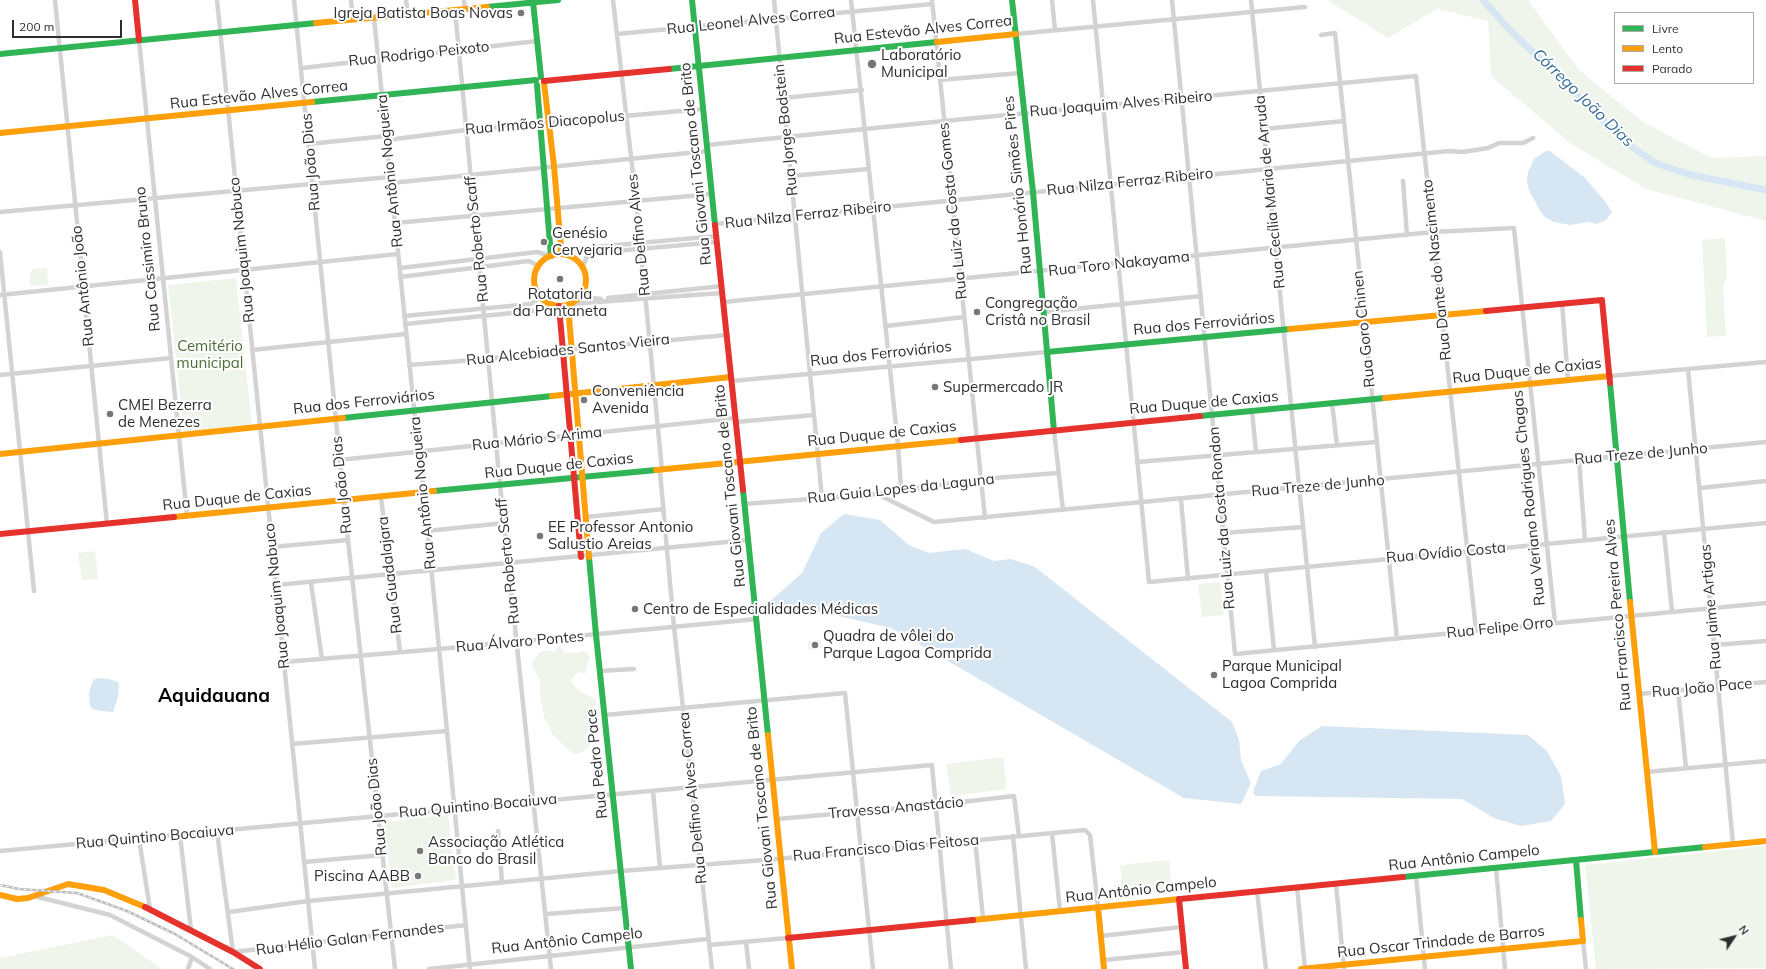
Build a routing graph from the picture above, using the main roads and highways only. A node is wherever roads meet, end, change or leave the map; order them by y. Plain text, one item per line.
1 (135, 0) edge
2 (558, 0) edge
3 (692, 0) edge
4 (1012, 0) edge
5 (520, 2) edge
6 (533, 2) junction
7 (1016, 34) junction
8 (139, 40) junction
9 (0, 54) edge
10 (699, 65) junction
11 (540, 82) junction
12 (0, 133) edge
13 (561, 254) junction
14 (551, 256) junction
15 (569, 304) junction
16 (556, 305) junction
17 (1047, 352) junction
18 (1610, 376) junction
19 (731, 379) junction
20 (575, 393) junction
21 (567, 394) junction
22 (1054, 431) junction
23 (0, 454) edge
24 (740, 462) junction
25 (582, 477) junction
26 (574, 478) junction
27 (0, 534) edge
28 (581, 557) road end
29 (1766, 841) edge
30 (1655, 852) junction
31 (1576, 860) junction
32 (0, 895) edge
33 (1179, 899) junction
34 (1098, 907) junction
35 (788, 938) junction
36 (1344, 967) edge
37 (260, 969) edge
38 (631, 969) edge
39 (792, 969) edge
40 (1104, 969) edge
41 (1186, 969) edge
42 (1301, 969) edge
43 (1305, 969) edge

1 - 8 main road, Rua Cassimiro Bruno
2 - 6 main road
3 - 10 main road, Rua Giovani Toscano de Brito
4 - 7 main road, Rua Honório Simões Pires
5 - 6 main road
5 - 8 main road
6 - 11 main road
7 - 10 main road, Rua Estevão Alves Correa
7 - 17 main road, Rua Honório Simões Pires
8 - 9 main road
10 - 11 main road, Rua Estevão Alves Correa
10 - 19 main road, Rua Giovani Toscano de Brito
11 - 12 main road, Rua Estevão Alves Correa
11 - 13 main road
11 - 14 main road
13 - 14 main road
13 - 15 main road
14 - 16 main road
15 - 16 main road
15 - 20 main road, Rua Pedro Pace
16 - 21 main road
17 - 18 main road, Rua dos Ferroviários
17 - 22 main road, Rua Honório Simões Pires
18 - 22 main road, Rua Duque de Caxias
18 - 30 main road, Rua Francisco Pereira Alves
19 - 20 main road, Rua dos Ferroviários
19 - 24 main road, Rua Giovani Toscano de Brito
20 - 21 main road, Rua dos Ferroviários
20 - 25 main road, Rua Pedro Pace
21 - 23 main road, Rua dos Ferroviários
21 - 26 main road
22 - 24 main road, Rua Duque de Caxias
24 - 25 main road, Rua Duque de Caxias
24 - 35 main road, Rua Giovani Toscano de Brito
25 - 26 main road, Rua Duque de Caxias
25 - 38 main road, Rua Pedro Pace
26 - 27 main road, Rua Duque de Caxias
26 - 28 main road
29 - 30 main road, Rua Antônio Campelo
30 - 31 main road, Rua Antônio Campelo
31 - 33 main road, Rua Antônio Campelo
31 - 36 main road, Rua Oscar Trindade de Barros
32 - 37 main road
33 - 34 main road, Rua Antônio Campelo
33 - 41 main road
34 - 35 main road, Rua Antônio Campelo
34 - 40 main road
35 - 39 main road, Rua Giovani Toscano de Brito
36 - 43 main road, Rua Oscar Trindade de Barros
42 - 43 main road, Rua Oscar Trindade de Barros

